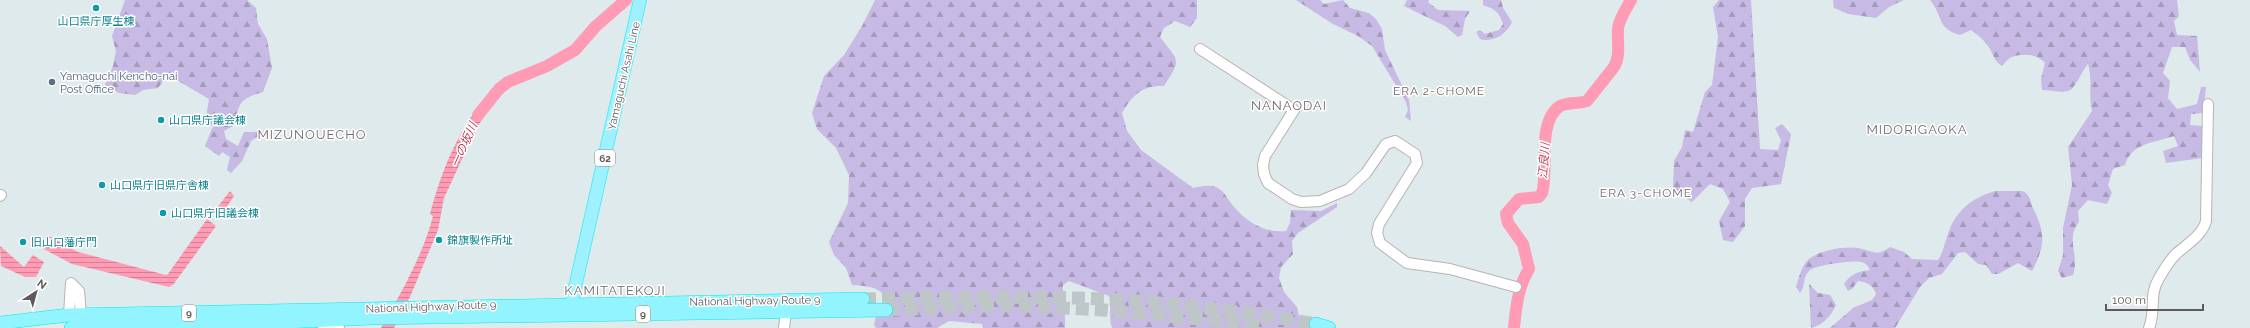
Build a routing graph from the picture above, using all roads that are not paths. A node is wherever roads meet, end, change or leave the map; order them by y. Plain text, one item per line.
1 (640, 0) edge
2 (1200, 49) dead end
3 (2208, 104) dead end
4 (1516, 287) dead end
5 (863, 299) tunnel mouth
6 (570, 309) junction
7 (886, 310) tunnel mouth
8 (786, 312) junction
9 (386, 313) junction
10 (308, 320) junction
11 (0, 323) edge
12 (1316, 324) dead end
13 (71, 328) edge
14 (339, 328) edge
15 (784, 328) edge
16 (1329, 328) edge
17 (2149, 328) edge

1 - 6 main road, Yamaguchi Asahi Line / 62
2 - 4 street
3 - 17 street
5 - 6 highway, National Highway Route 9 / 9
6 - 8 highway, National Highway Route 9 / 9
6 - 9 highway, National Highway Route 9 / 9
7 - 8 highway, National Highway Route 9 / 9
8 - 15 street
9 - 10 highway, National Highway Route 9 / 9
9 - 11 highway, National Highway Route 9 / 9
10 - 13 highway, National Highway Route 9 / 9
10 - 14 street
12 - 16 highway

